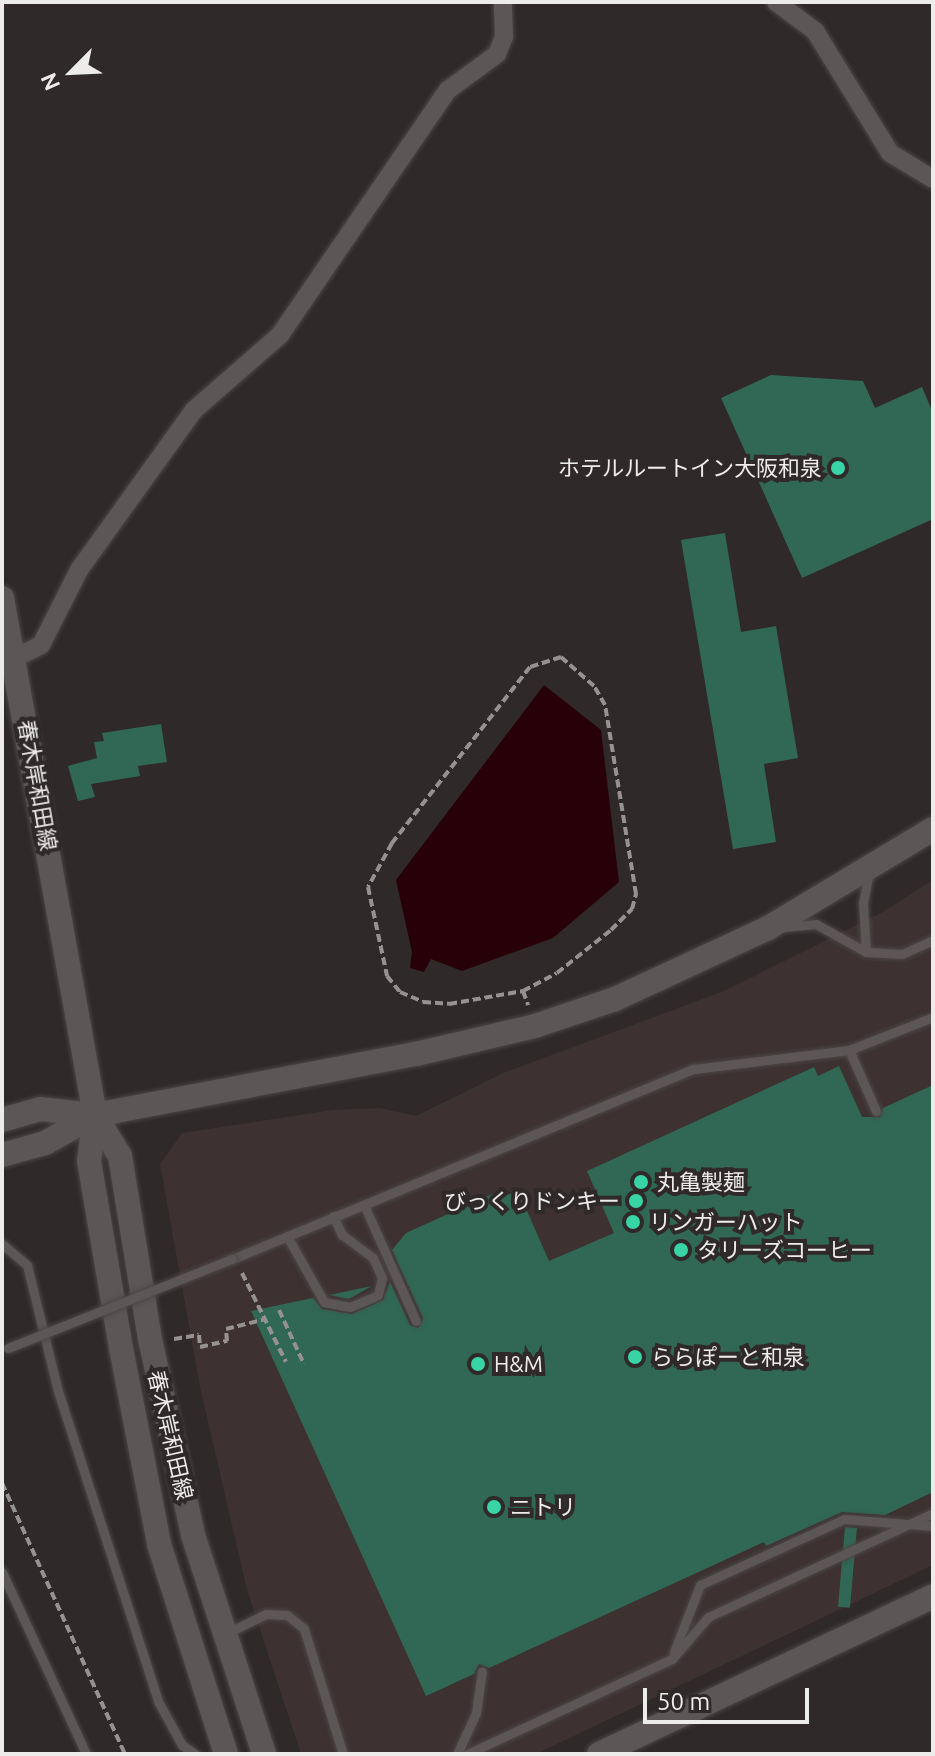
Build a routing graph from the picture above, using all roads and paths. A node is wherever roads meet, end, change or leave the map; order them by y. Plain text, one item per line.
1 (503, 2) edge
2 (776, 2) edge
3 (933, 179) edge
4 (2, 598) edge
5 (9, 661) edge
6 (933, 829) edge
7 (869, 870) junction
8 (768, 928) junction
9 (933, 940) edge
10 (866, 952) junction
11 (523, 991) junction
12 (933, 1017) edge
13 (535, 1026) junction
14 (849, 1050) junction
15 (876, 1111) dead end
16 (95, 1115) junction
17 (2, 1120) edge
18 (2, 1155) edge
19 (364, 1205) junction
20 (333, 1216) junction
21 (287, 1236) junction
22 (2, 1244) edge
23 (237, 1276) dead end
24 (279, 1310) dead end
25 (266, 1319) junction
26 (416, 1321) dead end
27 (172, 1340) dead end
28 (5, 1349) edge
29 (286, 1362) dead end
30 (304, 1364) dead end
31 (2, 1483) edge
32 (933, 1513) edge
33 (933, 1526) edge
34 (2, 1572) edge
35 (933, 1596) edge
36 (224, 1634) junction
37 (672, 1659) junction
38 (482, 1671) dead end
39 (86, 1754) edge
40 (125, 1754) edge
41 (195, 1754) edge
42 (226, 1754) edge
43 (264, 1754) edge
44 (343, 1754) edge
45 (457, 1754) edge
46 (467, 1754) edge
47 (599, 1754) edge

1 - 5 street
2 - 3 street
4 - 5 main road, 春木岸和田線
5 - 16 main road, 春木岸和田線
6 - 7 main road
7 - 8 main road
7 - 10 lane
8 - 10 lane
8 - 13 main road
9 - 10 lane
11 - 11 path
11 - 13 path
12 - 14 lane
13 - 16 main road
14 - 15 lane
14 - 19 lane
16 - 17 main road
16 - 18 main road
16 - 36 main road, 春木岸和田線
16 - 42 main road, 春木岸和田線
19 - 20 lane
19 - 26 lane
20 - 21 lane
20 - 21 lane
21 - 28 lane, bridge
22 - 41 lane
23 - 25 path
24 - 30 path
25 - 27 path
25 - 29 path
31 - 40 path
32 - 37 lane
33 - 37 lane
34 - 39 lane
35 - 47 main road
36 - 43 main road, 春木岸和田線
36 - 44 lane
37 - 46 lane
38 - 45 lane

